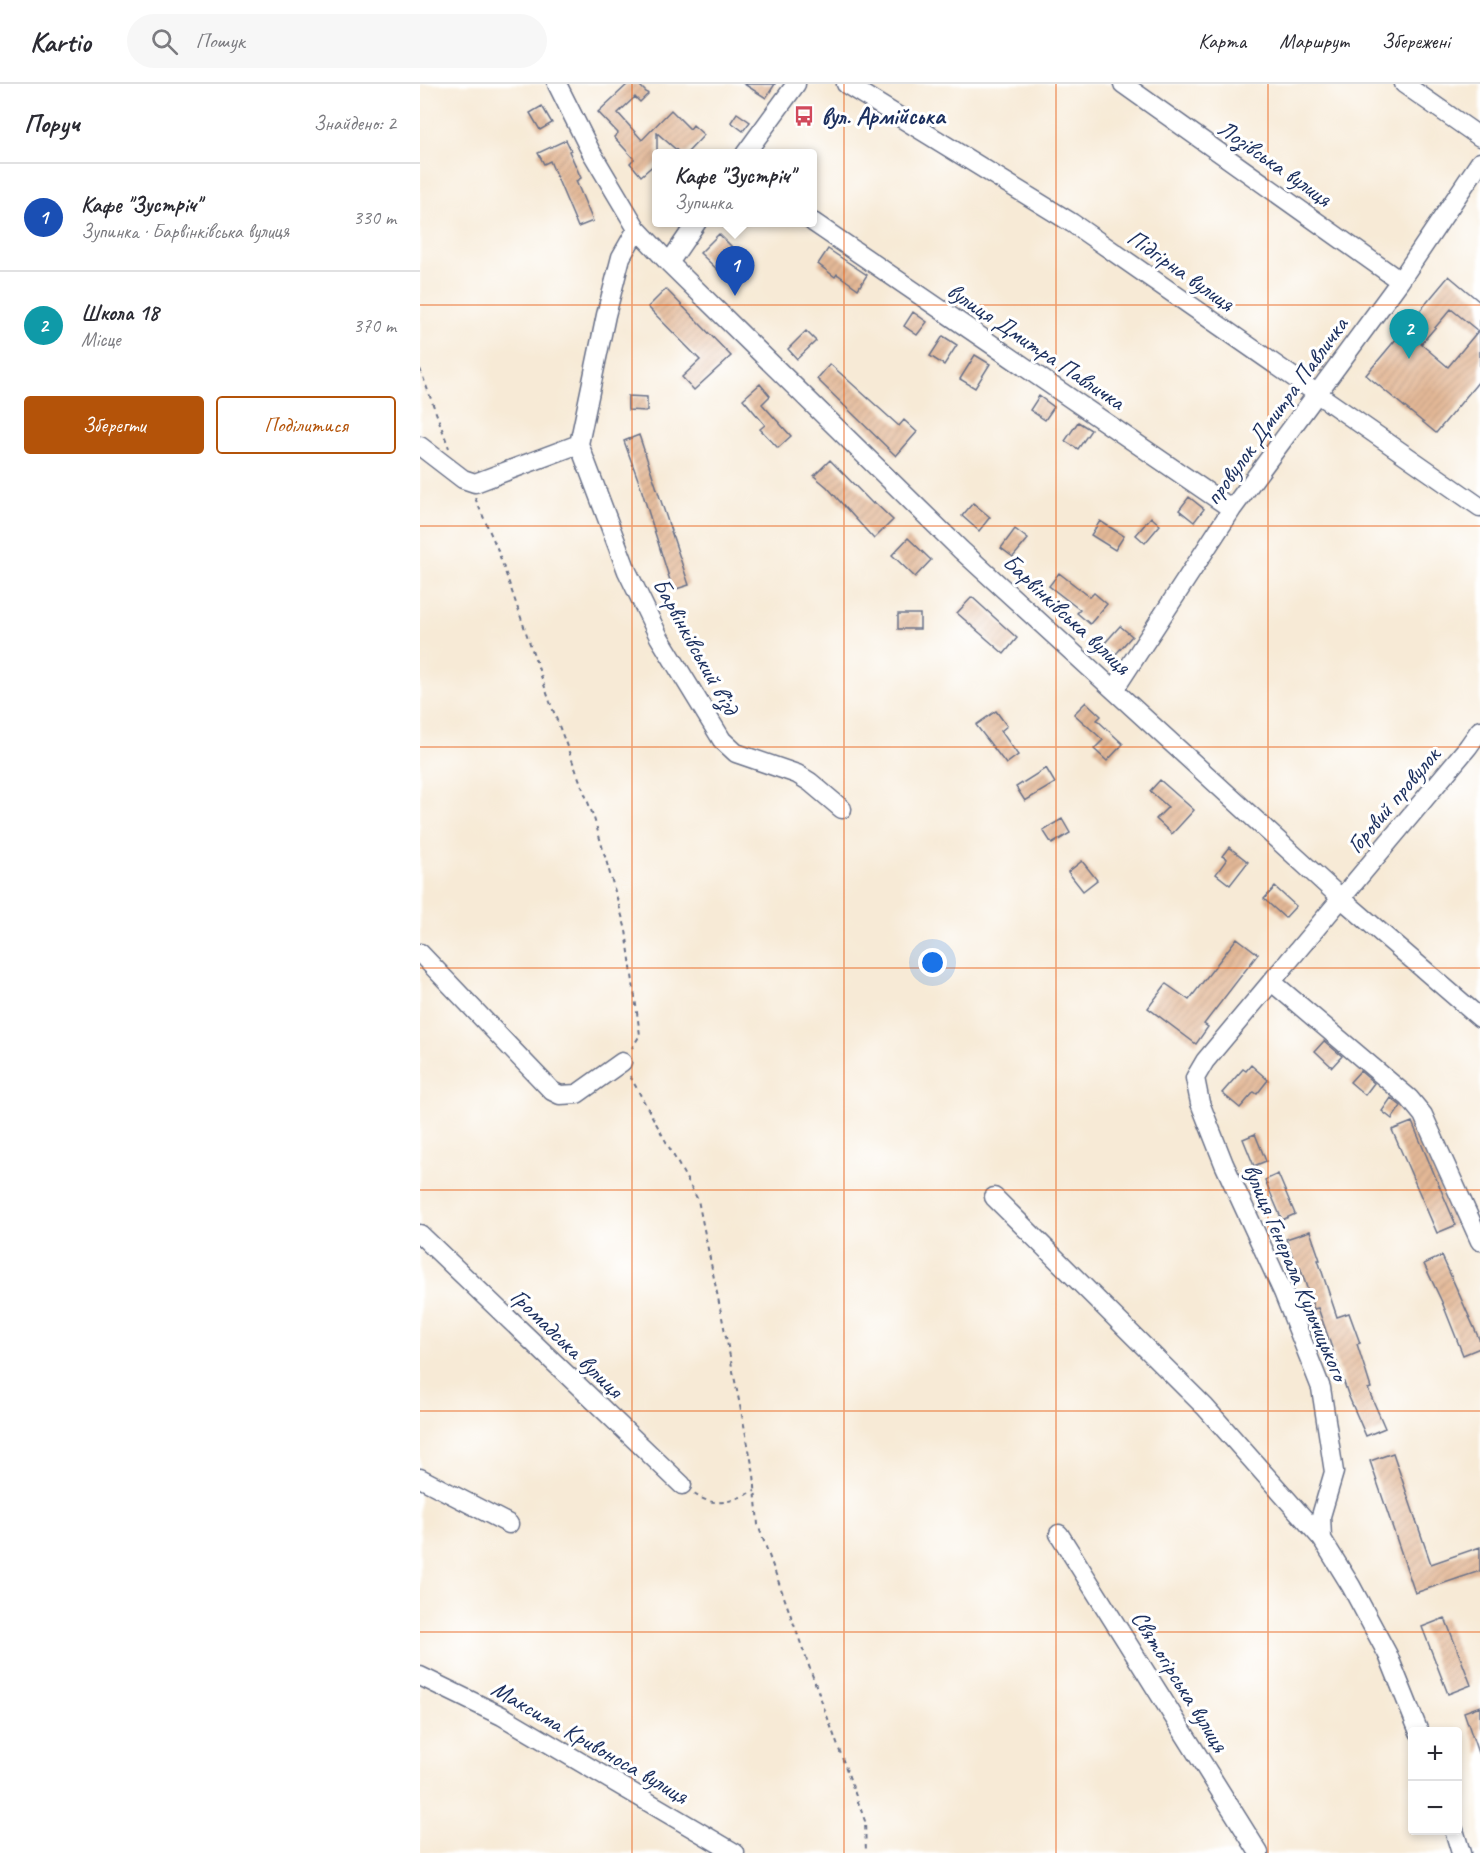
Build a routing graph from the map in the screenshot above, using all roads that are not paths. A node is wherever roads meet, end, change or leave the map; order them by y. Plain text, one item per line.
1 (557, 84) edge
2 (796, 84) edge
3 (846, 84) edge
4 (1122, 84) edge
5 (1404, 84) edge
6 (1480, 137) edge
7 (748, 149) edge
8 (1480, 162) edge
9 (817, 225) edge
10 (694, 227) edge
11 (637, 230) junction
12 (669, 263) junction
13 (1400, 281) junction
14 (1317, 394) junction
15 (579, 444) junction
16 (420, 446) edge
17 (1480, 507) edge
18 (1232, 509) junction
19 (1114, 690) junction
20 (1480, 730) edge
21 (1474, 752) edge
22 (842, 809) dead end
23 (1342, 899) junction
24 (420, 953) edge
25 (1272, 982) junction
26 (1480, 1018) edge
27 (622, 1062) road end
28 (994, 1197) dead end
29 (420, 1234) edge
30 (1480, 1241) edge
31 (420, 1478) edge
32 (682, 1485) road end
33 (509, 1524) dead end
34 (1059, 1534) dead end
35 (1322, 1539) junction
36 (420, 1676) edge
37 (1417, 1727) edge
38 (1456, 1835) edge
39 (726, 1851) edge
40 (1259, 1853) edge
41 (1461, 1853) edge

1 - 11 street, Барвінківська вулиця
2 - 7 street
3 - 14 street, Підгірна вулиця
4 - 13 street, Лозівська вулиця
5 - 6 street
8 - 13 street, провулок Дмитра Павличка
9 - 18 street, вулиця Дмитра Павличка
10 - 12 street
11 - 12 street, Барвінківська вулиця
11 - 15 street
12 - 19 street, Барвінківська вулиця
13 - 14 street, провулок Дмитра Павличка
14 - 17 street, Підгірна вулиця
14 - 18 street, провулок Дмитра Павличка
15 - 16 street
15 - 22 street, Барвінківський в’їзд
18 - 19 street, провулок Дмитра Павличка
19 - 23 street, Барвінківська вулиця
20 - 21 street, Горовий провулок
21 - 23 street, Горовий провулок
23 - 25 street, вулиця Генерала Кульчицького
23 - 26 street, Барвінківська вулиця
24 - 27 street
25 - 30 street
25 - 35 street, вулиця Генерала Кульчицького
28 - 35 street
29 - 32 street, Громадська вулиця
31 - 33 street
34 - 40 street, Святогірська вулиця
35 - 37 street
36 - 39 street, Максима Кривоноса вулиця
38 - 41 street

